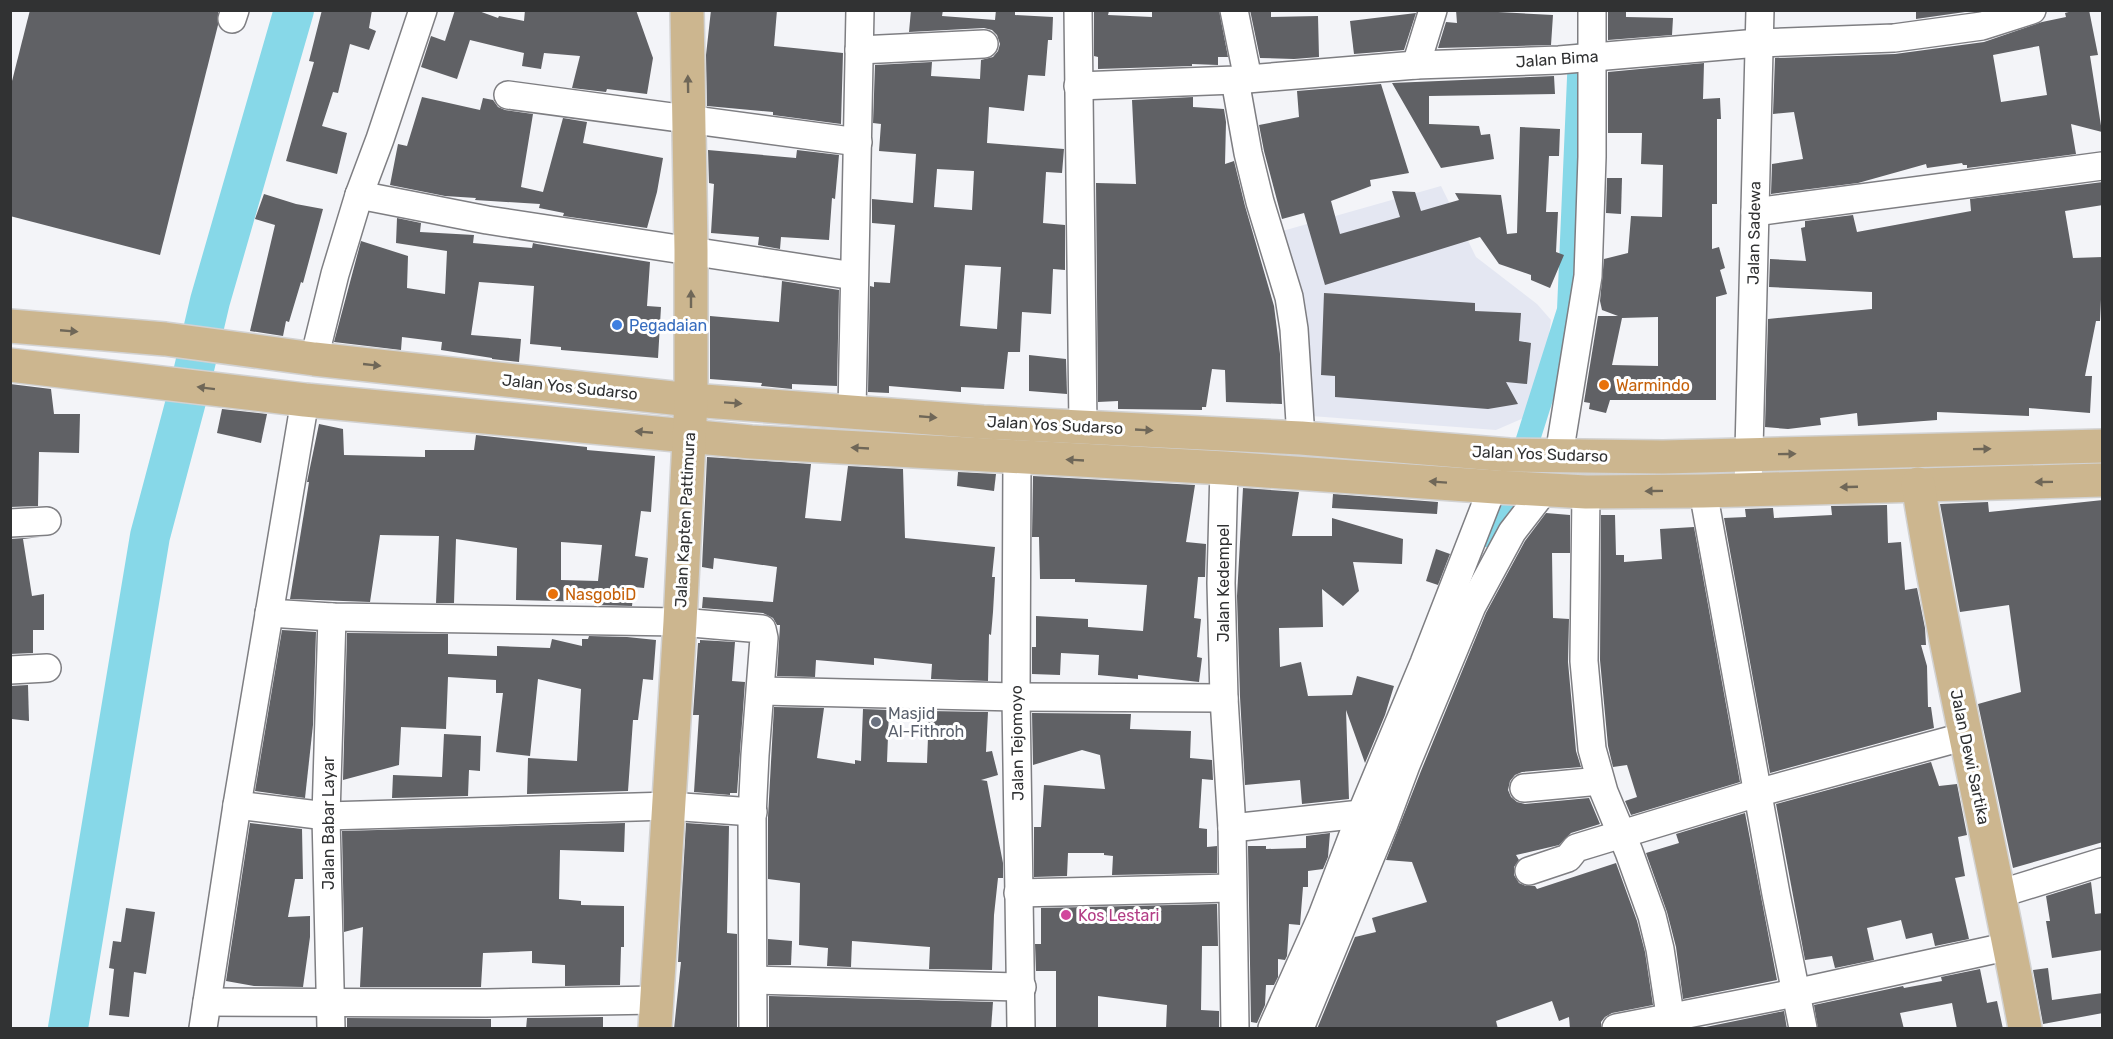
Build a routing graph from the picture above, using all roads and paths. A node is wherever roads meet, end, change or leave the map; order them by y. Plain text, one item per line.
1 (423, 10) edge
2 (687, 10) edge
3 (860, 10) edge
4 (1078, 10) edge
5 (1234, 10) edge
6 (1433, 10) edge
7 (1592, 10) edge
8 (1760, 10) edge
9 (2032, 10) edge
10 (1981, 18) edge
11 (1758, 43) junction
12 (984, 44) dead end
13 (859, 50) junction
14 (1581, 58) junction
15 (1416, 66) junction
16 (1241, 80) junction
17 (1078, 86) junction
18 (508, 95) dead end
19 (688, 120) junction
20 (858, 142) junction
21 (2103, 166) edge
22 (359, 195) junction
23 (1755, 212) junction
24 (691, 250) junction
25 (855, 276) junction
26 (10, 326) edge
27 (314, 359) junction
28 (10, 365) edge
29 (305, 400) junction
30 (691, 400) junction
31 (852, 411) junction
32 (1083, 427) junction
33 (688, 436) junction
34 (1301, 438) junction
35 (2103, 446) edge
36 (1536, 455) junction
37 (1748, 455) junction
38 (1017, 457) junction
39 (1224, 468) junction
40 (2103, 480) edge
41 (1918, 484) junction
42 (1495, 487) junction
43 (1542, 488) junction
44 (1748, 489) junction
45 (1703, 490) junction
46 (1586, 492) junction
47 (47, 521) dead end
48 (10, 523) edge
49 (269, 613) junction
50 (332, 617) junction
51 (680, 622) junction
52 (47, 669) dead end
53 (10, 670) edge
54 (761, 691) junction
55 (1016, 696) junction
56 (1224, 698) junction
57 (1966, 736) junction
58 (1600, 780) junction
59 (1524, 788) dead end
60 (1757, 793) junction
61 (237, 805) junction
62 (669, 806) junction
63 (753, 812) junction
64 (1361, 814) junction
65 (326, 816) junction
66 (1232, 828) junction
67 (1622, 834) junction
68 (2103, 862) edge
69 (1529, 871) dead end
70 (1232, 888) junction
71 (1018, 893) junction
72 (1999, 894) junction
73 (2010, 946) junction
74 (754, 980) junction
75 (1022, 987) junction
76 (1795, 993) junction
77 (207, 1002) junction
78 (656, 1014) edge
79 (331, 1016) edge
80 (1671, 1023) edge
81 (203, 1029) edge
82 (753, 1029) edge
83 (1021, 1029) edge
84 (1235, 1029) edge
85 (1272, 1029) edge
86 (1300, 1029) edge
87 (1616, 1029) edge
88 (1803, 1029) edge
89 (2025, 1029) edge

1 - 22 street
19 -> 2 main road, Jalan Kapten Pattimura
3 - 13 street
4 - 17 street
5 - 16 street
6 - 15 street
7 - 14 street
8 - 11 street, Jalan Sadewa
9 - 10 street, Jalan Bima
10 - 11 street, Jalan Bima
11 - 14 street, Jalan Bima
11 - 23 street, Jalan Sadewa
12 - 13 street
13 - 20 street
14 - 15 street, Jalan Bima
14 - 36 street
15 - 16 street, Jalan Bima
16 - 17 street, Jalan Bima
16 - 34 street
17 - 32 street
18 - 19 street
19 - 20 street
19 - 24 main road, Jalan Kapten Pattimura
20 - 25 street
21 - 23 street
22 - 24 street
22 - 27 street
23 - 37 street, Jalan Sadewa
24 - 25 street
30 -> 24 main road, Jalan Kapten Pattimura
25 - 31 street
26 -> 27 main road, Jalan Yos Sudarso
27 -> 30 main road, Jalan Yos Sudarso
29 -> 28 main road, Jalan Yos Sudarso
33 -> 29 main road, Jalan Yos Sudarso
29 - 49 street
30 -> 31 main road, Jalan Yos Sudarso
30 - 33 main road, Jalan Kapten Pattimura
31 -> 32 main road, Jalan Yos Sudarso
32 -> 34 main road, Jalan Yos Sudarso
38 -> 33 main road, Jalan Yos Sudarso
33 - 51 main road, Jalan Kapten Pattimura
34 - 36 main road, Jalan Yos Sudarso
37 -> 35 main road, Jalan Yos Sudarso
36 - 37 main road, Jalan Yos Sudarso
37 - 44 street, Jalan Sadewa
39 -> 38 main road, Jalan Yos Sudarso
38 - 55 street, Jalan Tejomoyo
42 -> 39 main road, Jalan Yos Sudarso
39 - 56 street, Jalan Kedempel
40 -> 41 main road, Jalan Yos Sudarso
41 -> 44 main road, Jalan Yos Sudarso
41 - 57 main road, Jalan Dewi Sartika
42 - 43 main road, Jalan Yos Sudarso
42 - 64 street
43 - 46 main road, Jalan Yos Sudarso
43 - 86 street
44 - 45 main road, Jalan Yos Sudarso
45 -> 46 main road, Jalan Yos Sudarso
45 - 60 street
46 - 58 street
47 - 48 street
49 - 50 street
49 - 61 street
50 - 51 street
50 - 65 street, Jalan Babar Layar
51 - 54 street
51 - 62 main road, Jalan Kapten Pattimura
52 - 53 street
54 - 55 street
54 - 63 street
55 - 56 street
55 - 71 street, Jalan Tejomoyo
56 - 66 street, Jalan Kedempel
57 - 60 street
57 - 72 main road, Jalan Dewi Sartika
58 - 59 street
58 - 67 street
60 - 67 street
60 - 76 street
61 - 65 street
61 - 77 street
62 - 63 street
62 - 65 street
62 - 78 main road, Jalan Kapten Pattimura
63 - 74 street
64 - 66 street
64 - 85 street
65 - 79 street, Jalan Babar Layar
66 - 70 street, Jalan Kedempel
67 - 69 street
67 - 80 street
68 - 72 street
70 - 71 street
70 - 84 street, Jalan Kedempel
71 - 75 street, Jalan Tejomoyo
72 - 73 main road, Jalan Dewi Sartika
73 - 76 street
73 - 89 main road, Jalan Dewi Sartika
74 - 75 street
74 - 82 street
75 - 83 street, Jalan Tejomoyo
76 - 80 street
76 - 88 street
77 - 79 street
77 - 81 street
78 - 79 street
80 - 87 street

